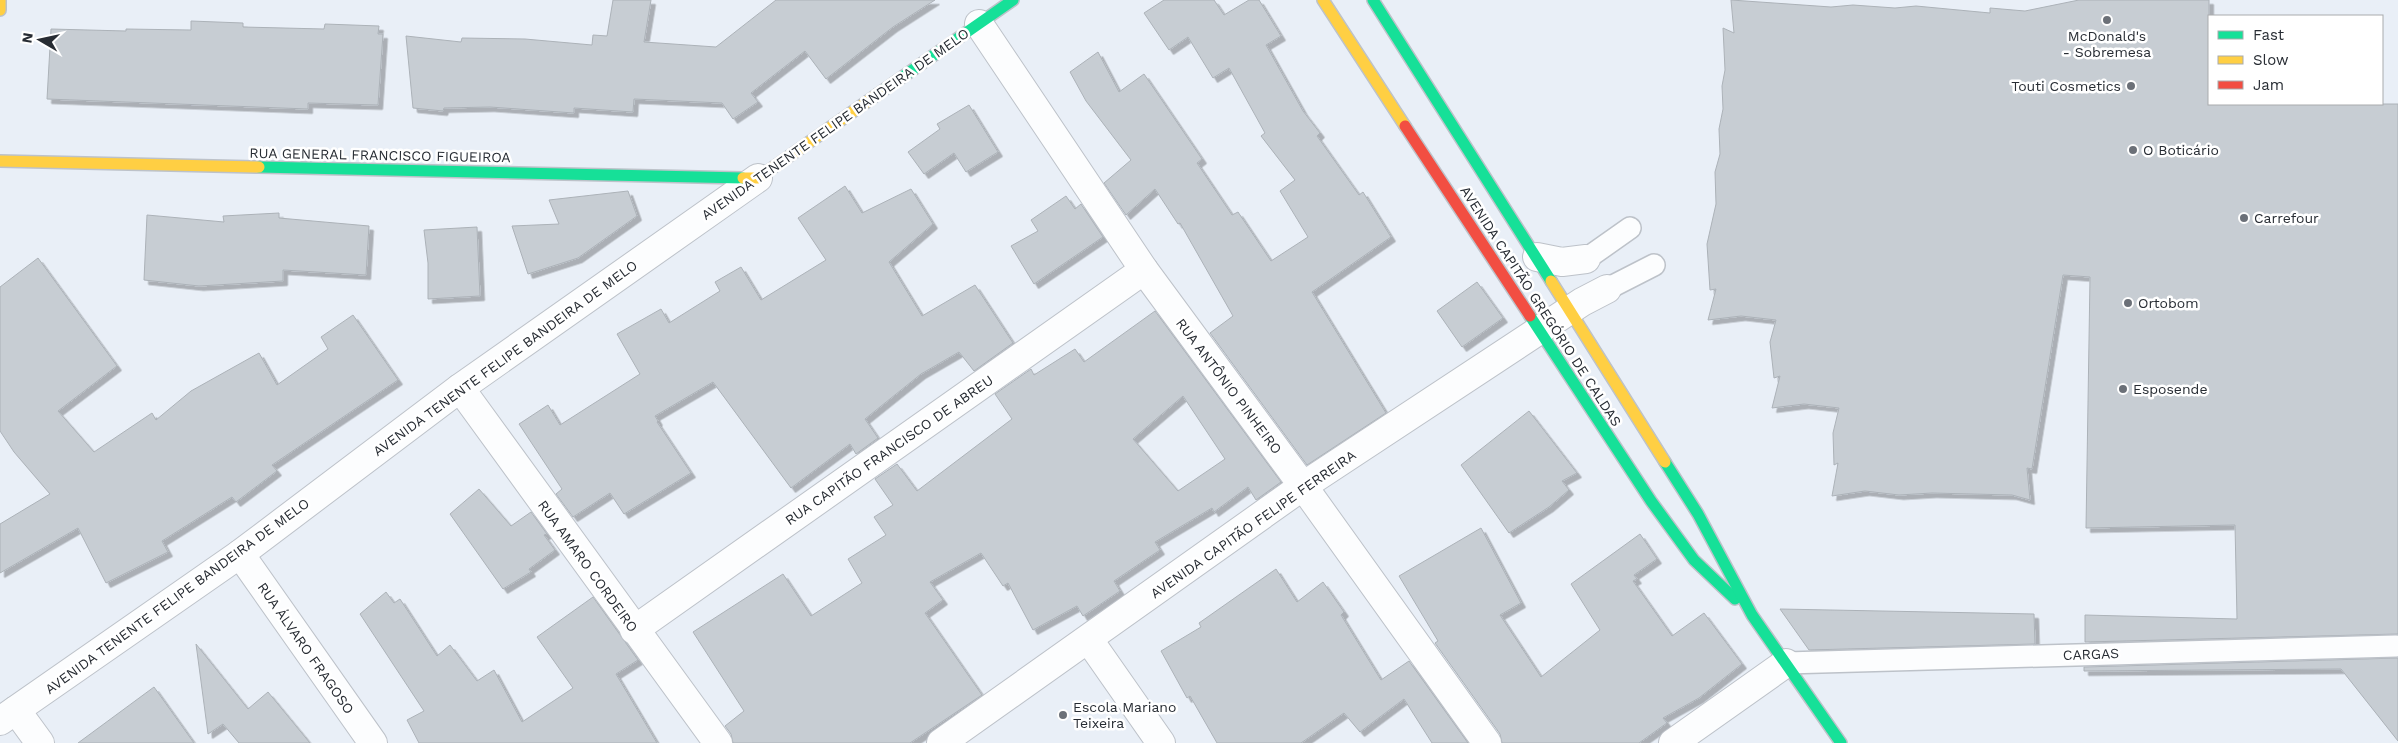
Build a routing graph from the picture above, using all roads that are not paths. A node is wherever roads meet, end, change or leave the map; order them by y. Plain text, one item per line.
1 (0, 0) edge
2 (1013, 0) edge
3 (1323, 0) edge
4 (1372, 0) edge
5 (0, 10) edge
6 (979, 24) junction
7 (0, 161) edge
8 (758, 178) junction
9 (1630, 228) dead end
10 (1536, 257) junction
11 (1586, 259) joint
12 (1654, 265) dead end
13 (1144, 270) junction
14 (1606, 289) joint
15 (1570, 311) junction
16 (1540, 331) junction
17 (460, 388) junction
18 (1303, 486) junction
19 (240, 554) junction
20 (1752, 615) junction
21 (634, 630) junction
22 (1089, 640) junction
23 (2396, 646) dead end
24 (1786, 663) junction
25 (8, 716) edge
26 (40, 743) edge
27 (373, 743) edge
28 (718, 743) edge
29 (941, 743) edge
30 (1161, 743) edge
31 (1487, 743) edge
32 (1673, 743) edge
33 (1841, 743) edge

1 - 5 main road
2 - 6 main road, AVENIDA TENENTE FELIPE BANDEIRA DE MELO
3 - 16 main road, AVENIDA CAPITÃO GREGÓRIO DE CALDAS
4 - 10 main road, AVENIDA CAPITÃO GREGÓRIO DE CALDAS
6 - 8 main road, AVENIDA TENENTE FELIPE BANDEIRA DE MELO
6 - 13 street, RUA ANTÔNIO PINHEIRO
7 - 8 main road, RUA GENERAL FRANCISCO FIGUEIROA
8 - 17 street, AVENIDA TENENTE FELIPE BANDEIRA DE MELO
9 - 11 lane
10 - 11 street
10 - 15 main road, AVENIDA CAPITÃO GREGÓRIO DE CALDAS
12 - 14 lane
13 - 18 street, RUA ANTÔNIO PINHEIRO
13 - 21 street, RUA CAPITÃO FRANCISCO DE ABREU
14 - 15 street, AVENIDA CAPITÃO FELIPE FERREIRA
15 - 16 street, AVENIDA CAPITÃO FELIPE FERREIRA
15 - 20 main road, AVENIDA CAPITÃO GREGÓRIO DE CALDAS
16 - 18 street, AVENIDA CAPITÃO FELIPE FERREIRA
16 - 20 main road, AVENIDA CAPITÃO GREGÓRIO DE CALDAS
17 - 19 street, AVENIDA TENENTE FELIPE BANDEIRA DE MELO
17 - 21 street, RUA AMARO CORDEIRO
18 - 22 street, AVENIDA CAPITÃO FELIPE FERREIRA
18 - 31 street, RUA ANTÔNIO PINHEIRO
19 - 25 street, AVENIDA TENENTE FELIPE BANDEIRA DE MELO
19 - 27 street, RUA ÁLVARO FRAGOSO
20 - 24 main road, AVENIDA CAPITÃO GREGÓRIO DE CALDAS
21 - 28 street, RUA AMARO CORDEIRO
22 - 29 street, AVENIDA CAPITÃO FELIPE FERREIRA
22 - 30 street
23 - 24 lane, CARGAS
24 - 32 street
24 - 33 main road, AVENIDA CAPITÃO GREGÓRIO DE CALDAS
25 - 26 street

